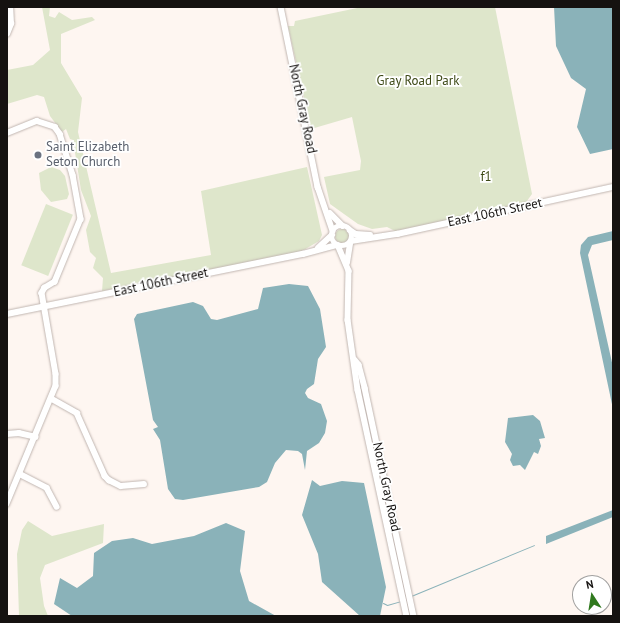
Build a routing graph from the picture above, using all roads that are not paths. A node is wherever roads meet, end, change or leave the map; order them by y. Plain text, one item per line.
1 (10, 7) edge
2 (281, 7) edge
3 (7, 34) edge
4 (7, 133) edge
5 (613, 187) edge
6 (327, 210) junction
7 (343, 226) junction
8 (350, 230) junction
9 (332, 233) junction
10 (376, 236) junction
11 (350, 242) junction
12 (337, 245) junction
13 (314, 250) junction
14 (347, 264) junction
15 (43, 307) junction
16 (7, 314) edge
17 (52, 399) junction
18 (7, 434) edge
19 (36, 437) junction
20 (20, 474) junction
21 (144, 484) dead end
22 (7, 504) edge
23 (57, 508) dead end
24 (405, 590) junction
25 (414, 615) edge
26 (407, 616) edge

1 - 3 street
2 - 6 street, North Gray Road
4 - 15 street
5 - 10 street, East 106th Street
6 - 7 street, North Gray Road
6 - 9 street, North Gray Road
7 - 8 street, North Gray Road
7 - 9 street, East 106th Street
8 - 10 street, East 106th Street
8 - 11 street, North Gray Road
9 - 12 street, North Gray Road
9 - 13 street, East 106th Street
10 - 11 street, East 106th Street
11 - 12 street, East 106th Street
11 - 14 street, North Gray Road
12 - 13 street, East 106th Street
12 - 14 street, North Gray Road
13 - 15 street, East 106th Street
14 - 24 street, North Gray Road
15 - 16 street, East 106th Street
15 - 17 street
17 - 19 street
17 - 21 street
18 - 19 street
19 - 20 street
20 - 22 street
20 - 23 street
24 - 25 street, North Gray Road
24 - 26 street, North Gray Road

